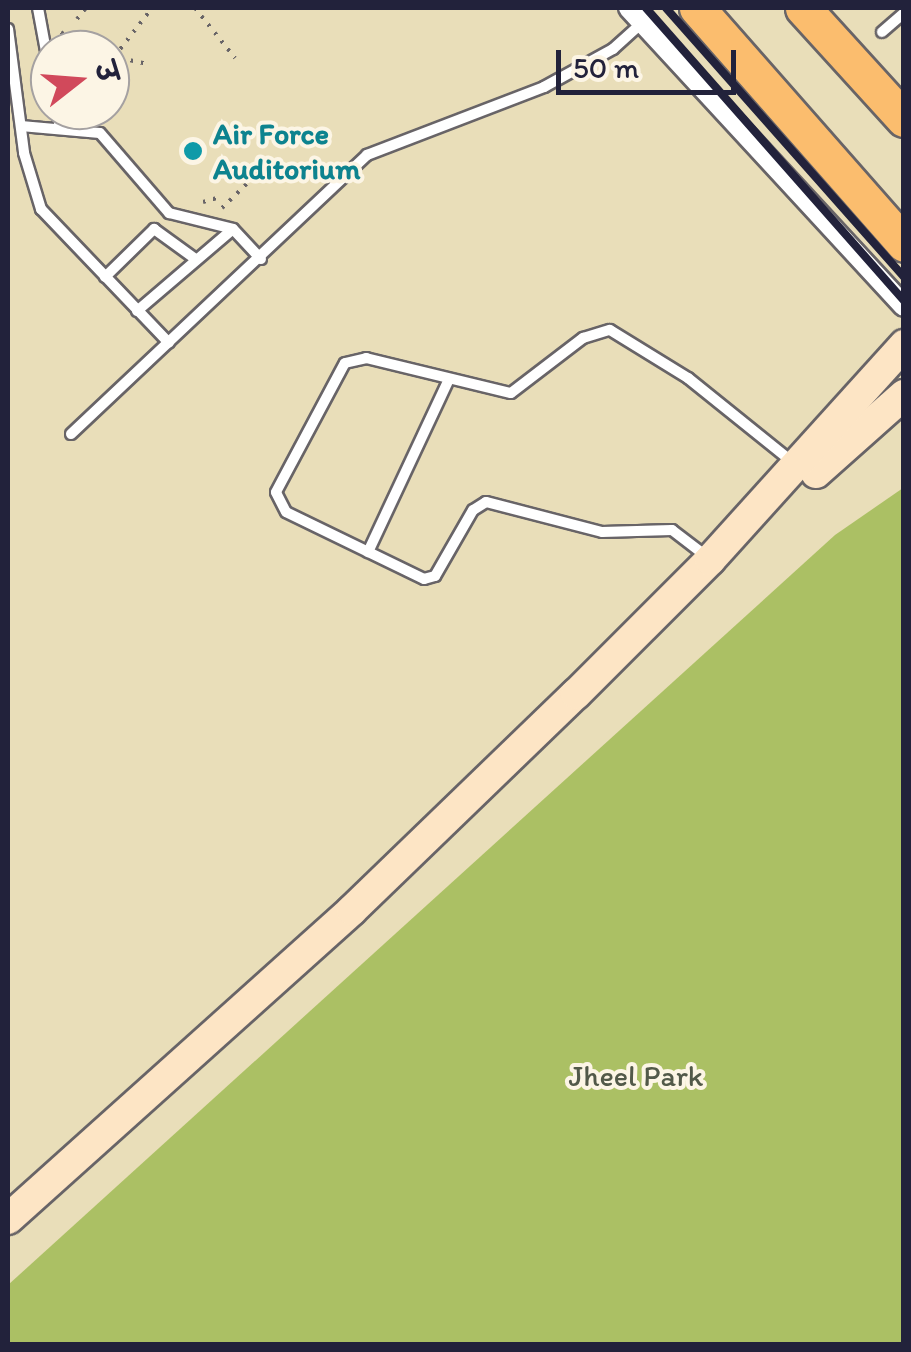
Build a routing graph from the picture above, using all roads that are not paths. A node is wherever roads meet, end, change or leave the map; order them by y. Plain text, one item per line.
1 (696, 8) edge
2 (803, 8) edge
3 (904, 13) edge
4 (636, 15) edge
5 (8, 29) edge
6 (882, 32) dead end
7 (904, 119) edge
8 (20, 126) junction
9 (30, 126) edge
10 (76, 130) edge
11 (233, 229) junction
12 (904, 244) edge
13 (194, 258) junction
14 (261, 259) junction
15 (105, 277) junction
16 (904, 306) edge
17 (138, 312) junction
18 (169, 343) junction
19 (904, 344) edge
20 (448, 381) junction
21 (890, 394) edge
22 (70, 434) dead end
23 (796, 465) junction
24 (368, 552) junction
25 (710, 560) junction
26 (8, 1219) edge
27 (8, 1243) edge

1 - 12 highway
2 - 7 highway
3 - 6 lane
4 - 14 lane
4 - 16 street
5 - 8 lane
8 - 9 lane
8 - 15 lane
10 - 11 lane
11 - 13 lane
11 - 14 lane
13 - 15 lane
13 - 17 lane
14 - 18 lane
15 - 17 lane
17 - 18 lane
18 - 22 lane
19 - 21 main road
20 - 23 lane
20 - 24 lane
20 - 24 lane
21 - 23 main road
21 - 27 main road
23 - 25 main road
24 - 25 lane
25 - 26 main road

